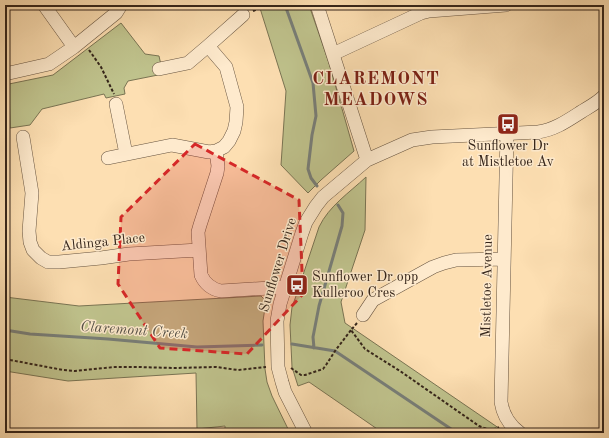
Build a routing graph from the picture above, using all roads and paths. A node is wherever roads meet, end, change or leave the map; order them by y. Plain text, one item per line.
1 (44, 5) edge
2 (121, 5) edge
3 (268, 5) edge
4 (317, 5) edge
5 (506, 5) edge
6 (242, 15) joint
7 (78, 44) junction
8 (208, 46) junction
9 (333, 54) junction
10 (159, 69) dead end
11 (5, 74) edge
12 (602, 103) edge
13 (116, 104) joint
14 (507, 133) junction
15 (23, 137) dead end
16 (216, 151) junction
17 (126, 154) junction
18 (108, 158) dead end
19 (367, 160) junction
20 (199, 250) junction
21 (503, 259) junction
22 (285, 287) junction
23 (363, 315) joint
24 (350, 330) junction
25 (5, 359) edge
26 (278, 367) junction
27 (509, 422) junction
28 (306, 433) edge
29 (520, 433) edge

1 - 7 street
2 - 7 street
3 - 6 path
4 - 9 street
5 - 9 street
6 - 8 street
7 - 11 street
7 - 13 path
8 - 10 street
8 - 16 street
9 - 19 street
12 - 14 street, Sunflower Drive
13 - 17 street
14 - 19 street, Sunflower Drive
14 - 21 street, Mistletoe Avenue
15 - 20 street, Aldinga Place
16 - 17 street
16 - 20 street
17 - 18 street
19 - 22 street, Sunflower Drive
20 - 22 street
21 - 23 street
21 - 27 street, Mistletoe Avenue
22 - 26 street, Sunflower Drive
23 - 24 path
24 - 26 path
24 - 27 path
25 - 26 path
26 - 28 street, Sunflower Drive
27 - 29 street, Mistletoe Avenue

